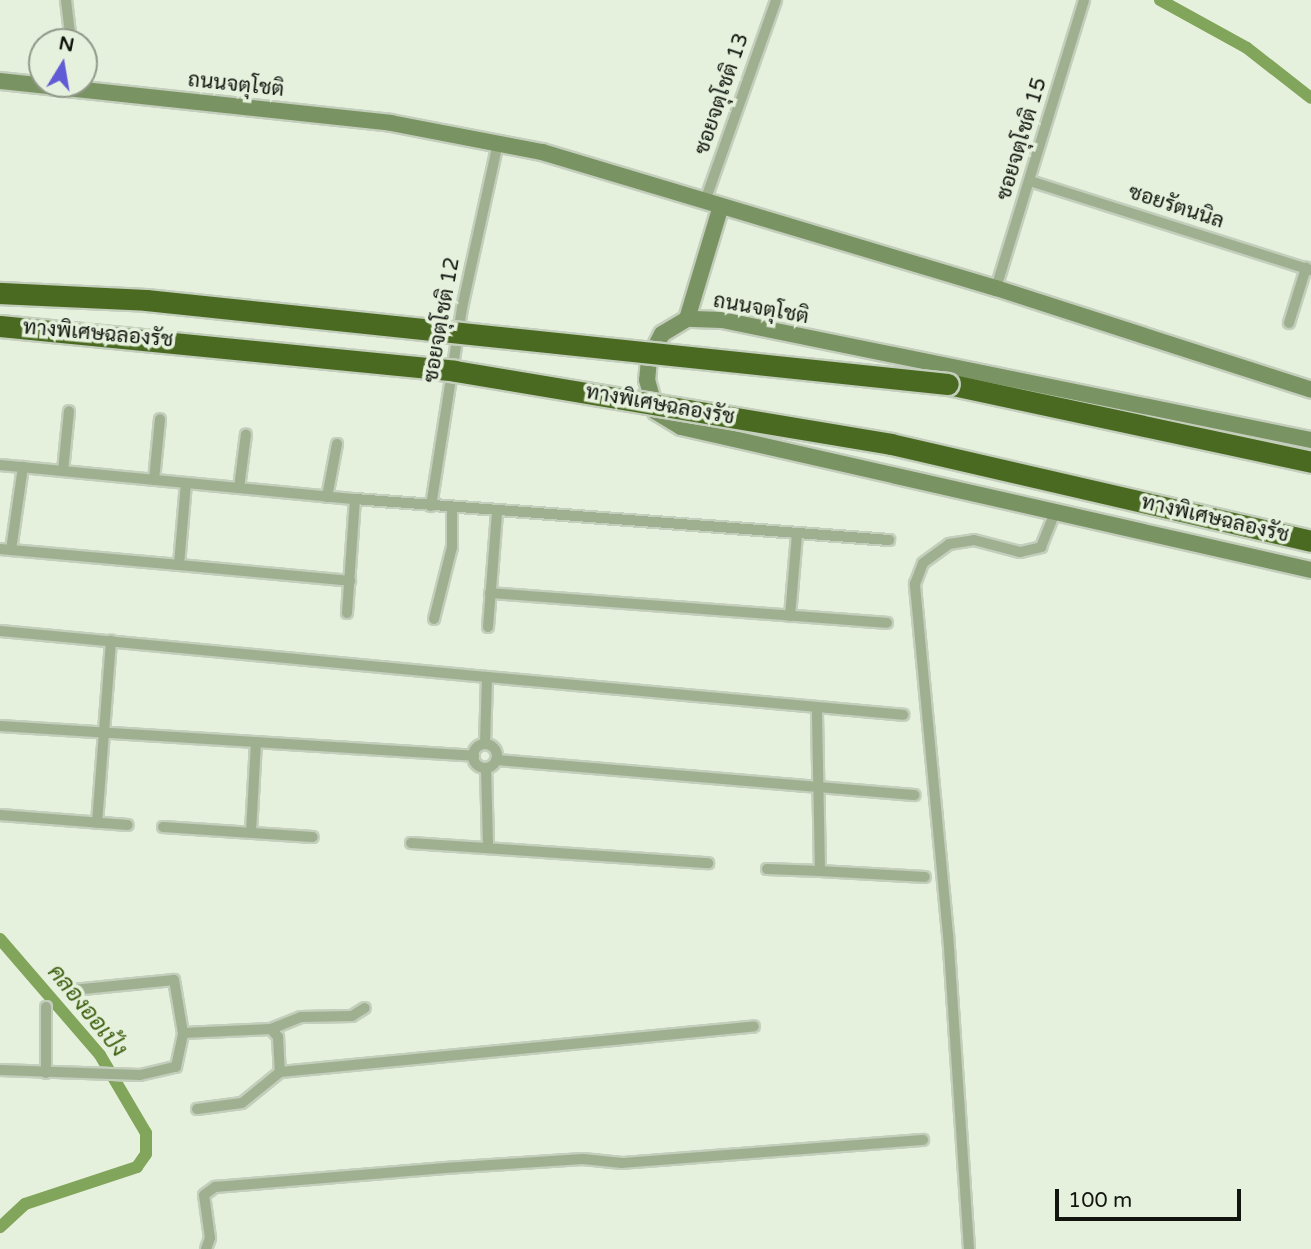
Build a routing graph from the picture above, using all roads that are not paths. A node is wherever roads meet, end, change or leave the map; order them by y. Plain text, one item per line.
1 (66, 0) edge
2 (776, 0) edge
3 (1084, 0) edge
4 (69, 28) edge
5 (0, 81) edge
6 (28, 83) edge
7 (98, 88) edge
8 (498, 143) junction
9 (1030, 181) junction
10 (713, 203) junction
11 (1309, 269) edge
12 (996, 288) junction
13 (0, 293) edge
14 (687, 319) junction
15 (1289, 323) dead end
16 (0, 326) edge
17 (1311, 390) edge
18 (69, 411) dead end
19 (160, 419) dead end
20 (246, 434) dead end
21 (1311, 440) edge
22 (337, 444) dead end
23 (1311, 462) edge
24 (0, 465) edge
25 (23, 467) junction
26 (63, 471) junction
27 (154, 480) junction
28 (186, 483) junction
29 (239, 488) junction
30 (327, 497) junction
31 (355, 499) junction
32 (431, 506) junction
33 (452, 507) junction
34 (497, 512) junction
35 (1055, 513) junction
36 (797, 534) junction
37 (889, 540) dead end
38 (1311, 541) edge
39 (6, 550) edge
40 (179, 565) junction
41 (1311, 570) edge
42 (350, 581) junction
43 (490, 593) junction
44 (347, 613) dead end
45 (790, 616) junction
46 (434, 619) dead end
47 (887, 623) dead end
48 (488, 626) dead end
49 (0, 631) edge
50 (111, 641) junction
51 (487, 677) junction
52 (817, 708) junction
53 (903, 715) dead end
54 (0, 726) edge
55 (104, 732) junction
56 (256, 742) junction
57 (485, 744) junction
58 (474, 756) junction
59 (496, 760) junction
60 (486, 768) junction
61 (817, 787) junction
62 (915, 795) dead end
63 (0, 815) edge
64 (97, 823) junction
65 (128, 825) dead end
66 (163, 827) dead end
67 (251, 832) junction
68 (313, 837) dead end
69 (411, 843) dead end
70 (488, 846) junction
71 (708, 863) dead end
72 (767, 869) dead end
73 (820, 871) junction
74 (925, 877) dead end
75 (72, 990) dead end
76 (46, 1007) dead end
77 (365, 1008) dead end
78 (754, 1026) dead end
79 (271, 1029) junction
80 (183, 1033) junction
81 (0, 1070) edge
82 (280, 1072) junction
83 (46, 1073) junction
84 (197, 1110) dead end
85 (923, 1140) dead end
86 (206, 1249) edge
87 (969, 1249) edge

1 - 4 street
2 - 10 street, ซอยจตุโชติ 13
3 - 9 street, ซอยจตุโชติ 15
5 - 6 street, ถนนจตุโชติ
7 - 8 street, ถนนจตุโชติ
8 - 10 street, ถนนจตุโชติ
8 - 32 street, ซอยจตุโชติ 12
9 - 11 street, ซอยรัตนนิล
9 - 12 street, ซอยจตุโชติ 15
10 - 12 street, ถนนจตุโชติ
10 - 14 street
11 - 15 street
12 - 17 street, ถนนจตุโชติ
13 - 23 highway, ทางพิเศษฉลองรัช, bridge
14 - 21 street, ถนนจตุโชติ
14 - 35 street, ถนนจตุโชติ
16 - 38 highway, ทางพิเศษฉลองรัช, bridge
18 - 26 street
19 - 27 street
20 - 29 street
22 - 30 street
24 - 25 street
25 - 26 street
25 - 39 street
26 - 27 street
27 - 28 street
28 - 29 street
28 - 40 street
29 - 30 street
30 - 31 street
31 - 32 street
31 - 42 street
32 - 33 street
33 - 34 street
33 - 46 street
34 - 36 street
34 - 43 street
35 - 41 street, ถนนจตุโชติ
35 - 87 street
36 - 37 street
36 - 45 street
39 - 40 street
40 - 42 street
42 - 44 street
43 - 45 street
43 - 48 street
45 - 47 street
49 - 50 street
50 - 51 street
50 - 55 street
51 - 52 street
51 - 57 street
52 - 53 street
52 - 61 street
54 - 55 street
55 - 56 street
55 - 64 street
56 - 58 street
56 - 67 street
57 - 58 street
57 - 59 street
58 - 60 street
59 - 60 street
59 - 61 street
60 - 70 street
61 - 62 street
61 - 73 street
63 - 64 street
64 - 65 street
66 - 67 street
67 - 68 street
69 - 70 street
70 - 71 street
72 - 73 street
73 - 74 street
75 - 80 street
76 - 83 street
77 - 79 street
78 - 82 street
79 - 80 street
79 - 82 street
80 - 83 street
81 - 83 street
82 - 84 street
85 - 86 street

